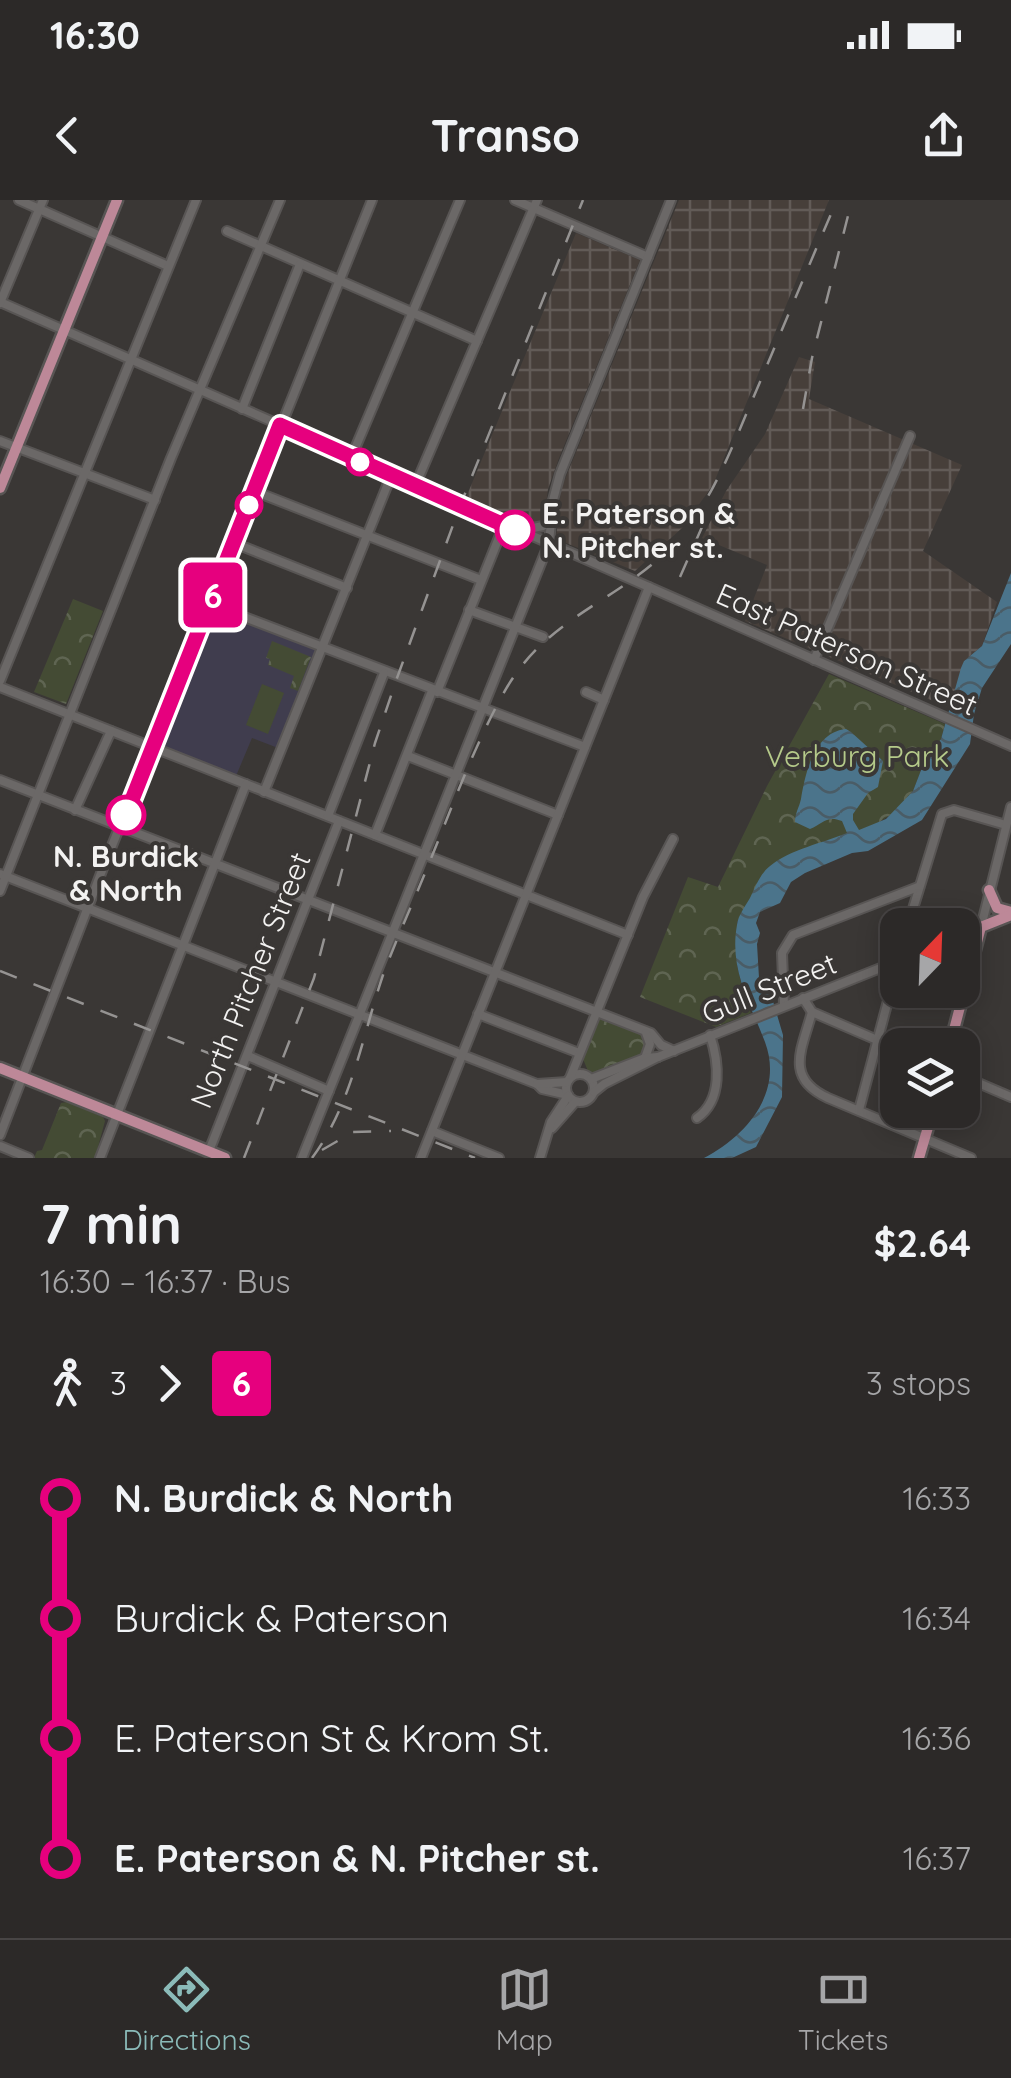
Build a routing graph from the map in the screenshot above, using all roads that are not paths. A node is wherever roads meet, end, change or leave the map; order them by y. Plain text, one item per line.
1 (19, 200) edge
2 (116, 200) edge
3 (196, 200) edge
4 (280, 200) edge
5 (372, 200) edge
6 (460, 200) edge
7 (515, 200) edge
8 (671, 200) edge
9 (41, 204) edge
10 (535, 204) edge
11 (227, 232) dead end
12 (101, 237) junction
13 (260, 247) junction
14 (648, 257) junction
15 (300, 264) junction
16 (168, 266) junction
17 (339, 281) junction
18 (0, 303) edge
19 (412, 313) junction
20 (64, 330) junction
21 (476, 341) junction
22 (130, 359) junction
23 (200, 390) junction
24 (242, 409) junction
25 (280, 425) junction
26 (910, 436) dead end
27 (0, 442) edge
28 (16, 447) junction
29 (352, 458) junction
30 (84, 473) junction
31 (391, 476) junction
32 (415, 486) junction
33 (0, 488) edge
34 (254, 491) junction
35 (155, 500) junction
36 (550, 520) junction
37 (504, 525) junction
38 (515, 530) junction
39 (367, 536) junction
40 (234, 543) junction
41 (549, 544) junction
42 (482, 580) junction
43 (649, 586) junction
44 (347, 588) junction
45 (210, 604) junction
46 (469, 610) junction
47 (514, 627) junction
48 (543, 637) dead end
49 (322, 649) junction
50 (814, 660) junction
51 (384, 672) junction
52 (0, 684) edge
53 (434, 691) junction
54 (586, 692) dead end
55 (604, 700) junction
56 (482, 708) junction
57 (69, 714) junction
58 (111, 731) junction
59 (1011, 746) edge
60 (585, 747) junction
61 (153, 748) junction
62 (408, 756) junction
63 (456, 774) junction
64 (0, 780) edge
65 (246, 784) junction
66 (264, 792) junction
67 (39, 796) junction
68 (1011, 806) edge
69 (75, 810) junction
70 (328, 816) junction
71 (558, 816) junction
72 (339, 821) junction
73 (1006, 825) junction
74 (121, 828) junction
75 (375, 835) junction
76 (673, 839) dead end
77 (424, 855) junction
78 (214, 864) junction
79 (3, 875) edge
80 (918, 887) junction
81 (989, 890) junction
82 (0, 891) edge
83 (526, 895) junction
84 (308, 902) junction
85 (912, 908) edge
86 (88, 909) junction
87 (1011, 914) edge
88 (981, 927) junction
89 (392, 935) junction
90 (628, 936) junction
91 (182, 946) junction
92 (880, 969) edge
93 (493, 974) junction
94 (276, 982) junction
95 (802, 998) junction
96 (783, 1005) junction
97 (886, 1008) edge
98 (812, 1012) junction
99 (360, 1014) junction
100 (478, 1014) junction
101 (595, 1014) junction
102 (954, 1028) edge
103 (646, 1033) junction
104 (710, 1035) junction
105 (877, 1040) junction
106 (880, 1041) edge
107 (581, 1050) junction
108 (674, 1051) junction
109 (462, 1054) junction
110 (248, 1056) junction
111 (658, 1057) junction
112 (645, 1058) junction
113 (0, 1068) edge
114 (23, 1077) junction
115 (587, 1077) junction
116 (569, 1080) junction
117 (980, 1083) edge
118 (537, 1084) junction
119 (329, 1091) junction
120 (594, 1092) junction
121 (1011, 1096) edge
122 (570, 1098) junction
123 (858, 1110) junction
124 (114, 1114) junction
125 (697, 1118) dead end
126 (928, 1128) edge
127 (432, 1131) junction
128 (0, 1135) edge
129 (925, 1138) junction
130 (0, 1146) edge
131 (207, 1155) edge
132 (30, 1158) edge
133 (100, 1158) edge
134 (225, 1158) edge
135 (302, 1158) edge
136 (421, 1158) edge
137 (499, 1158) edge
138 (540, 1158) edge
139 (919, 1158) edge
140 (972, 1158) edge

1 - 9 street
2 - 12 main road
3 - 16 street
4 - 13 street
5 - 17 street
6 - 19 street
7 - 10 street
8 - 14 street
9 - 12 street
9 - 18 street
10 - 14 street
10 - 21 street
11 - 13 street
12 - 16 street
12 - 20 main road
13 - 15 street
13 - 23 street
14 - 36 street
15 - 17 street
15 - 24 street
16 - 22 street
17 - 19 street
17 - 25 street
18 - 20 street, East Paterson Street
19 - 21 street
19 - 29 street
20 - 22 street, East Paterson Street
20 - 28 main road
21 - 32 street
22 - 23 street, East Paterson Street
22 - 30 street
23 - 24 street, East Paterson Street
23 - 35 street
24 - 25 street, East Paterson Street
25 - 29 street, East Paterson Street
25 - 34 street
26 - 50 street
27 - 28 street
28 - 30 street
28 - 33 main road
29 - 31 street, East Paterson Street
30 - 35 street
30 - 52 street
31 - 32 street, East Paterson Street
31 - 39 street
32 - 37 street, East Paterson Street
34 - 39 street
34 - 40 street
35 - 57 street
36 - 38 street
36 - 41 street
37 - 38 street, East Paterson Street
37 - 42 street
38 - 41 street, East Paterson Street
39 - 42 street
39 - 44 street
40 - 44 street
40 - 45 street
41 - 43 street, East Paterson Street
41 - 47 street
42 - 46 street
43 - 50 street, East Paterson Street
43 - 55 street
44 - 49 street
45 - 49 street
45 - 61 street
46 - 47 street
46 - 53 street
47 - 48 street
47 - 56 street
49 - 51 street
49 - 66 street
50 - 59 street, East Paterson Street
51 - 53 street
51 - 70 street
52 - 57 street
53 - 56 street
53 - 62 street
54 - 55 street
55 - 60 street
56 - 60 street
56 - 63 street
57 - 58 street
57 - 67 street
58 - 61 street
58 - 69 street
60 - 71 street
61 - 65 street
61 - 74 street
62 - 63 street
62 - 75 street
63 - 71 street
63 - 77 street
64 - 67 street
65 - 66 street
65 - 78 street
66 - 70 street
67 - 69 street
67 - 79 street
68 - 73 street
69 - 74 street
70 - 72 street
71 - 83 street
72 - 75 street
72 - 84 street, North Pitcher Street
73 - 80 street
73 - 81 street
74 - 78 street
74 - 86 street
75 - 77 street
76 - 90 street
77 - 83 street
77 - 89 street
78 - 84 street
78 - 91 street
79 - 82 street
79 - 86 street
80 - 85 street
80 - 96 street
81 - 87 main road
81 - 88 street
83 - 90 street
83 - 93 street
84 - 89 street
84 - 94 street, North Pitcher Street
86 - 91 street
86 - 114 street
87 - 88 main road
88 - 102 main road
89 - 93 street
89 - 99 street
90 - 101 street
91 - 94 street
91 - 124 street
92 - 95 street, Gull Street
93 - 100 street
93 - 101 street
94 - 99 street
94 - 110 street, North Pitcher Street
95 - 96 street, Gull Street
95 - 98 street
96 - 104 street, Gull Street
97 - 105 street
98 - 105 street
98 - 123 street
99 - 109 street
99 - 119 street
100 - 107 street
100 - 109 street
101 - 103 street
101 - 107 street
103 - 108 street
103 - 112 street
104 - 108 street, Gull Street
104 - 125 street
105 - 106 street
105 - 123 street
107 - 115 street
107 - 116 street
108 - 111 street, Gull Street
109 - 118 street
109 - 127 street
110 - 119 street
110 - 131 street, North Pitcher Street
111 - 112 street, Gull Street
111 - 120 street, Gull Street
112 - 115 street, Gull Street
113 - 114 main road
114 - 124 main road
114 - 128 street
115 - 116 street, Gull Street
115 - 120 street
116 - 118 street, Gull Street
116 - 122 street
117 - 121 street
118 - 122 street
119 - 135 street
120 - 122 street, Gull Street
122 - 138 street
123 - 129 street
124 - 131 main road
124 - 133 street
126 - 129 main road
127 - 136 street
127 - 137 street
129 - 139 main road
129 - 140 street
130 - 132 street
131 - 134 main road

